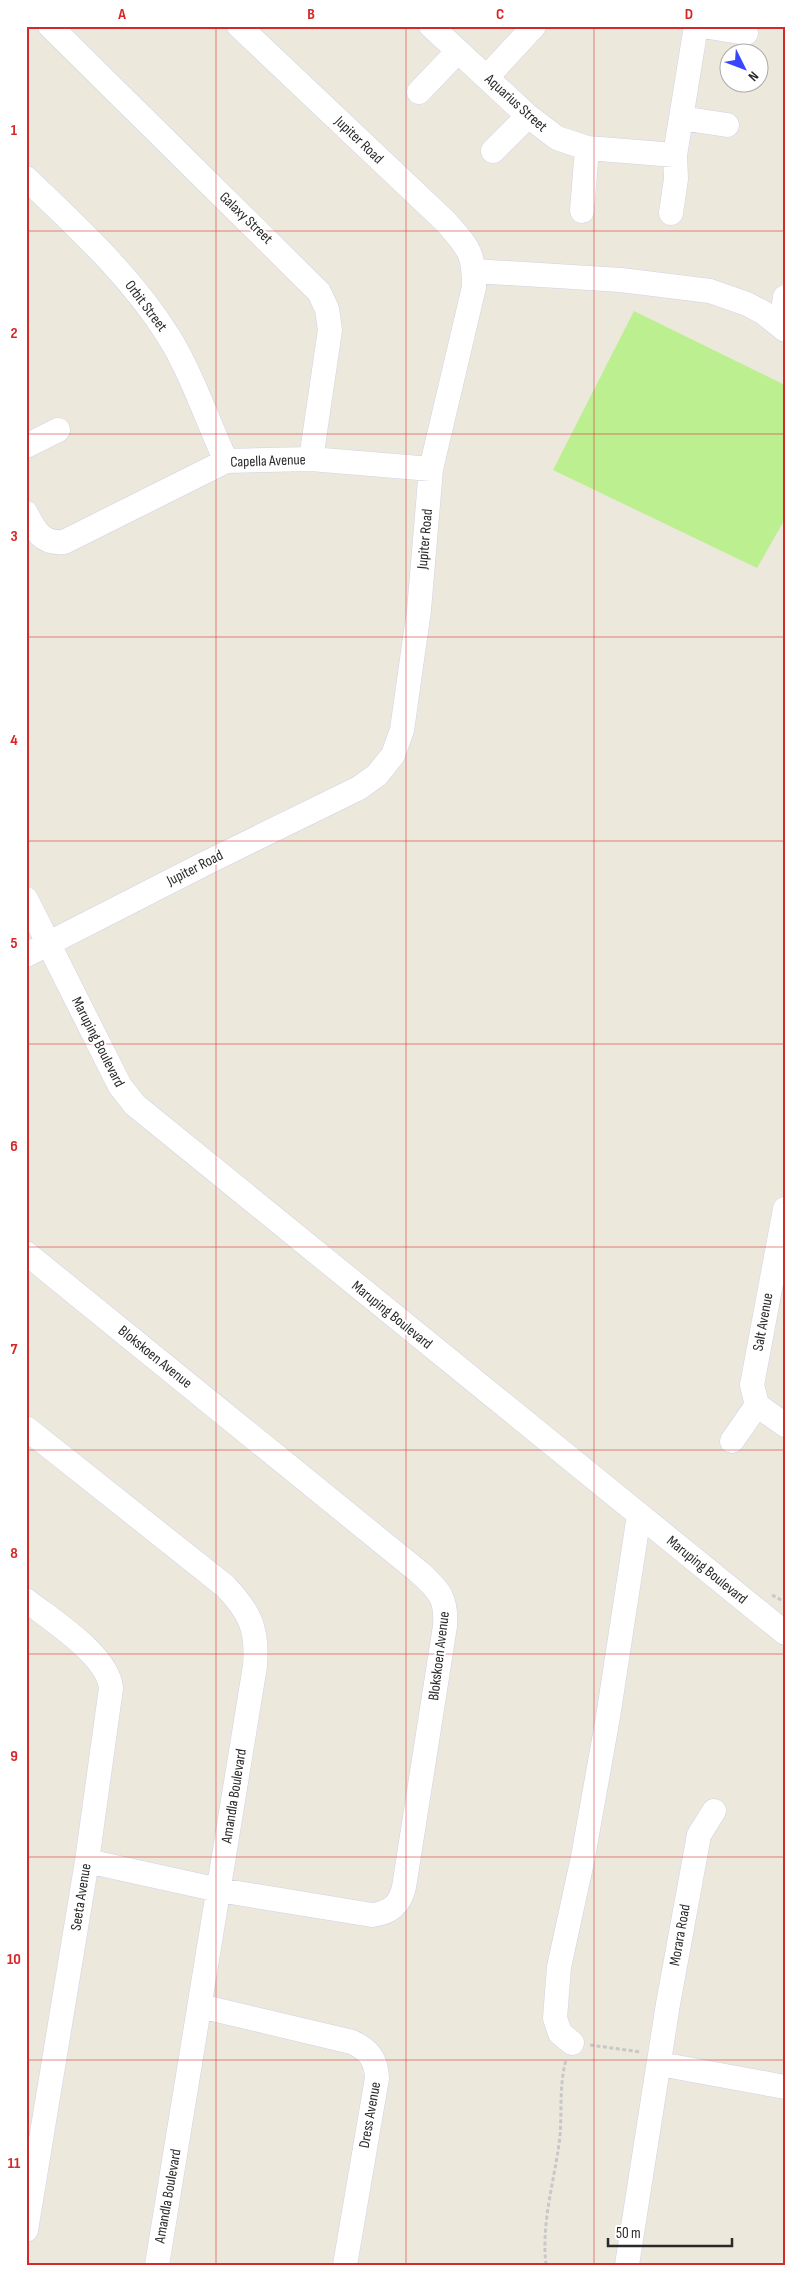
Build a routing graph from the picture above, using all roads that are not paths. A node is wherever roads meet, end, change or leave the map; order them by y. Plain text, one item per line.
1 (50, 26) edge
2 (239, 26) edge
3 (431, 26) edge
4 (534, 26) edge
5 (696, 26) edge
6 (703, 26) edge
7 (746, 33) dead end
8 (458, 51) junction
9 (487, 77) junction
10 (419, 92) dead end
11 (528, 116) junction
12 (681, 118) junction
13 (727, 125) dead end
14 (587, 148) junction
15 (493, 151) dead end
16 (675, 155) junction
17 (26, 178) edge
18 (582, 211) dead end
19 (671, 213) dead end
20 (474, 271) junction
21 (785, 297) edge
22 (783, 328) edge
23 (58, 430) dead end
24 (26, 446) edge
25 (312, 459) junction
26 (226, 461) junction
27 (431, 469) junction
28 (26, 513) edge
29 (26, 899) edge
30 (48, 943) junction
31 (26, 955) edge
32 (785, 1209) edge
33 (26, 1253) edge
34 (777, 1287) edge
35 (757, 1405) junction
36 (785, 1426) edge
37 (26, 1428) edge
38 (732, 1441) dead end
39 (639, 1515) junction
40 (30, 1611) edge
41 (785, 1633) edge
42 (714, 1811) dead end
43 (87, 1861) junction
44 (219, 1890) junction
45 (200, 2006) junction
46 (572, 2043) road end
47 (661, 2059) junction
48 (785, 2087) edge
49 (34, 2124) edge
50 (26, 2230) edge
51 (157, 2265) edge
52 (345, 2265) edge
53 (627, 2265) edge

1 - 25 street, Galaxy Street
2 - 20 street, Jupiter Road
3 - 8 street, Aquarius Street
4 - 9 street
5 - 12 street
6 - 7 street
8 - 9 street, Aquarius Street
8 - 10 street
9 - 11 street, Aquarius Street
11 - 14 street, Aquarius Street
11 - 15 street
12 - 13 street
12 - 16 street
14 - 16 street, Aquarius Street
14 - 18 street
16 - 19 street
17 - 26 street, Orbit Street
20 - 22 street
20 - 27 street, Jupiter Road
21 - 22 street
23 - 24 street
25 - 26 street, Capella Avenue
25 - 27 street, Capella Avenue
26 - 28 street, Capella Avenue
27 - 30 street, Jupiter Road
29 - 30 street, Maruping Boulevard
30 - 31 street, Jupiter Road
30 - 39 street, Maruping Boulevard
32 - 34 street, Salt Avenue
33 - 44 street, Blokskoen Avenue
34 - 35 street, Salt Avenue
35 - 36 street
35 - 38 street
37 - 44 street, Amandla Boulevard
39 - 41 street, Maruping Boulevard
39 - 46 street
40 - 43 street, Seeta Avenue
42 - 47 street, Morara Road
43 - 44 street, Blokskoen Avenue
43 - 49 street, Seeta Avenue
44 - 45 street, Amandla Boulevard
45 - 51 street, Amandla Boulevard
45 - 52 street, Dress Avenue
47 - 48 street
47 - 53 street, Morara Road
49 - 50 street, Seeta Avenue

